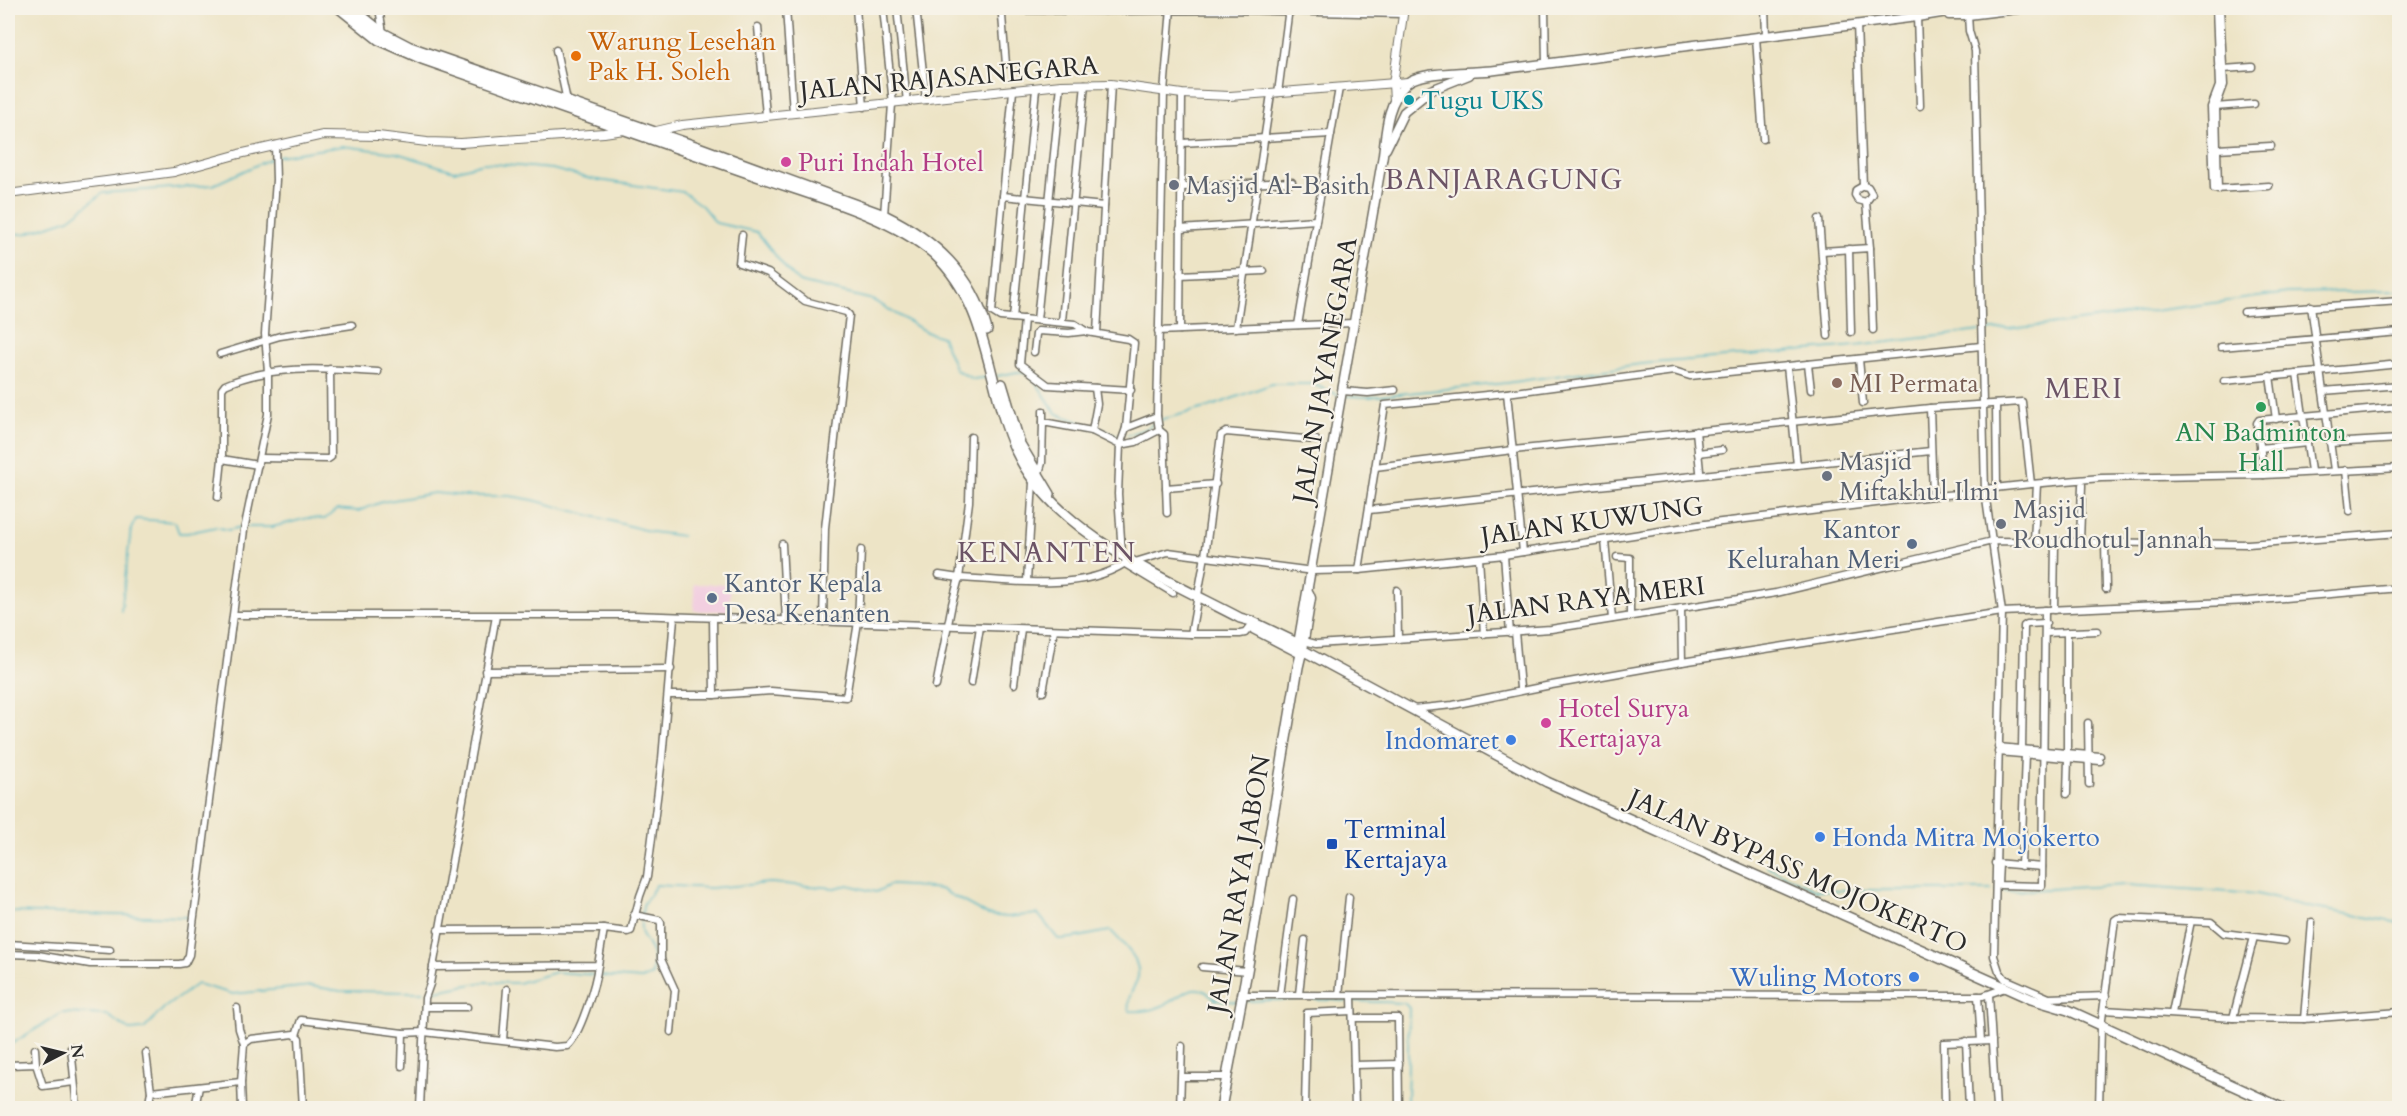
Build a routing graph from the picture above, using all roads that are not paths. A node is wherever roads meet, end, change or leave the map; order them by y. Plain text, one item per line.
1 (339, 8) edge
2 (352, 8) edge
3 (379, 8) edge
4 (786, 8) edge
5 (856, 8) edge
6 (883, 8) edge
7 (897, 8) edge
8 (916, 8) edge
9 (1545, 8) edge
10 (1765, 8) edge
11 (2025, 8) edge
12 (2218, 8) edge
13 (1105, 9) edge
14 (1172, 9) edge
15 (1232, 9) edge
16 (1322, 9) edge
17 (1969, 9) edge
18 (1288, 10) edge
19 (1403, 11) edge
20 (1917, 17) junction
21 (1857, 24) junction
22 (758, 27) dead end
23 (383, 33) junction
24 (1766, 35) junction
25 (1756, 37) junction
26 (556, 50) dead end
27 (1006, 64) dead end
28 (1546, 64) junction
29 (2252, 67) dead end
30 (2223, 69) junction
31 (1478, 72) junction
32 (1425, 77) junction
33 (1408, 82) junction
34 (1085, 84) junction
35 (1111, 84) junction
36 (1393, 84) junction
37 (1061, 86) junction
38 (1339, 88) junction
39 (1036, 89) junction
40 (1431, 90) junction
41 (1013, 91) junction
42 (1164, 92) junction
43 (1182, 94) junction
44 (1275, 94) junction
45 (926, 100) junction
46 (1394, 100) junction
47 (567, 101) junction
48 (907, 102) junction
49 (892, 104) junction
50 (2254, 104) dead end
51 (1920, 106) dead end
52 (864, 107) junction
53 (2214, 107) junction
54 (1389, 112) junction
55 (794, 113) junction
56 (766, 115) junction
57 (1401, 118) junction
58 (629, 127) junction
59 (652, 132) junction
60 (1331, 134) junction
61 (642, 136) junction
62 (1264, 139) junction
63 (1763, 139) dead end
64 (1182, 143) junction
65 (2271, 146) dead end
66 (276, 148) junction
67 (2217, 149) junction
68 (1383, 155) junction
69 (1257, 182) junction
70 (1292, 182) dead end
71 (1863, 186) junction
72 (2269, 186) dead end
73 (1182, 187) junction
74 (2218, 190) junction
75 (8, 194) edge
76 (1003, 196) junction
77 (1025, 198) junction
78 (1049, 200) junction
79 (1074, 202) junction
80 (1866, 202) junction
81 (1104, 206) junction
82 (884, 215) junction
83 (1819, 219) dead end
84 (1316, 220) junction
85 (1249, 226) junction
86 (1180, 229) junction
87 (742, 235) dead end
88 (1870, 248) junction
89 (1849, 249) junction
90 (1822, 251) junction
91 (1243, 271) junction
92 (1264, 271) dead end
93 (1180, 275) junction
94 (2400, 302) edge
95 (2311, 306) junction
96 (2244, 312) dead end
97 (1013, 318) junction
98 (1024, 319) junction
99 (1037, 320) junction
100 (1062, 321) junction
101 (1353, 323) junction
102 (1298, 325) junction
103 (352, 326) dead end
104 (1236, 328) junction
105 (1180, 330) junction
106 (1873, 330) dead end
107 (1086, 331) junction
108 (1158, 331) junction
109 (1851, 332) dead end
110 (2400, 332) edge
111 (1097, 333) junction
112 (1828, 336) dead end
113 (2316, 339) junction
114 (264, 342) junction
115 (1981, 343) junction
116 (2221, 347) dead end
117 (1034, 352) dead end
118 (220, 354) dead end
119 (1859, 358) junction
120 (1809, 364) junction
121 (2400, 364) edge
122 (994, 366) junction
123 (1787, 366) junction
124 (330, 369) junction
125 (268, 372) junction
126 (378, 372) dead end
127 (2320, 372) junction
128 (2297, 374) junction
129 (2270, 376) junction
130 (2224, 381) dead end
131 (2400, 385) edge
132 (1095, 388) junction
133 (1131, 390) junction
134 (1395, 390) dead end
135 (1811, 390) dead end
136 (2323, 391) junction
137 (1385, 392) junction
138 (1507, 393) junction
139 (1342, 396) junction
140 (1863, 403) dead end
141 (1385, 404) junction
142 (1982, 404) junction
143 (1996, 404) junction
144 (2400, 407) edge
145 (1930, 408) junction
146 (1043, 411) dead end
147 (2326, 414) junction
148 (2303, 416) junction
149 (1157, 417) junction
150 (2276, 418) junction
151 (1043, 422) junction
152 (1792, 422) junction
153 (1093, 428) junction
154 (1159, 428) junction
155 (1696, 431) junction
156 (971, 437) dead end
157 (1123, 437) junction
158 (2400, 439) edge
159 (1316, 440) dead end
160 (2307, 443) junction
161 (2330, 443) junction
162 (2260, 448) junction
163 (1513, 450) junction
164 (1722, 450) dead end
165 (1931, 451) junction
166 (1698, 453) junction
167 (260, 458) junction
168 (222, 459) junction
169 (258, 465) junction
170 (1797, 465) junction
171 (1375, 467) junction
172 (2400, 468) edge
173 (2346, 470) junction
174 (1700, 471) dead end
175 (2311, 471) junction
176 (2334, 471) junction
177 (2264, 475) junction
178 (1035, 479) junction
179 (1216, 484) junction
180 (2034, 484) junction
181 (2082, 485) dead end
182 (1166, 488) junction
183 (1997, 488) junction
184 (1984, 490) junction
185 (1517, 494) junction
186 (1933, 496) junction
187 (218, 497) dead end
188 (1369, 510) junction
189 (2350, 511) dead end
190 (1167, 513) dead end
191 (2400, 533) edge
192 (1605, 540) junction
193 (1992, 541) junction
194 (2034, 542) junction
195 (2055, 542) junction
196 (2080, 542) junction
197 (2105, 543) junction
198 (782, 544) dead end
199 (861, 550) dead end
200 (1522, 552) junction
201 (1504, 555) junction
202 (1205, 556) junction
203 (1617, 557) dead end
204 (1479, 558) junction
205 (1128, 560) junction
206 (1359, 570) junction
207 (1312, 571) junction
208 (939, 575) dead end
209 (959, 578) junction
210 (1027, 581) junction
211 (2400, 588) edge
212 (2106, 589) dead end
213 (1397, 590) dead end
214 (1173, 593) dead end
215 (1198, 596) junction
216 (1681, 608) junction
217 (2045, 610) junction
218 (2054, 610) junction
219 (2002, 612) junction
220 (234, 615) junction
221 (496, 616) junction
222 (1630, 617) junction
223 (674, 618) junction
224 (713, 618) junction
225 (1240, 618) junction
226 (1612, 619) junction
227 (786, 621) junction
228 (823, 622) junction
229 (858, 622) junction
230 (2046, 623) junction
231 (948, 627) junction
232 (980, 627) junction
233 (1250, 627) junction
234 (1021, 628) junction
235 (1054, 630) junction
236 (2097, 631) dead end
237 (1512, 632) junction
238 (2067, 632) junction
239 (2046, 633) junction
240 (1191, 634) junction
241 (1484, 634) junction
242 (1398, 639) junction
243 (1302, 651) junction
244 (1682, 662) junction
245 (671, 669) junction
246 (485, 672) junction
247 (971, 683) dead end
248 (1014, 684) dead end
249 (936, 686) dead end
250 (1520, 688) dead end
251 (1043, 692) dead end
252 (669, 695) junction
253 (714, 695) junction
254 (1411, 710) junction
255 (2088, 723) dead end
256 (1998, 749) junction
257 (2023, 752) junction
258 (2044, 754) junction
259 (2067, 756) junction
260 (2088, 758) junction
261 (2100, 758) dead end
262 (2089, 784) dead end
263 (2067, 794) dead end
264 (1997, 864) junction
265 (2021, 866) junction
266 (2042, 867) junction
267 (1349, 897) dead end
268 (1293, 899) dead end
269 (639, 916) junction
270 (2191, 921) junction
271 (2312, 922) dead end
272 (604, 929) junction
273 (438, 930) junction
274 (2254, 937) junction
275 (1305, 940) dead end
276 (2285, 941) dead end
277 (8, 944) edge
278 (110, 950) dead end
279 (8, 954) edge
280 (1202, 967) dead end
281 (433, 968) junction
282 (1247, 971) junction
283 (598, 972) junction
284 (2006, 987) junction
285 (507, 989) dead end
286 (1299, 994) junction
287 (1280, 995) junction
288 (1339, 995) junction
289 (1989, 995) junction
290 (1242, 996) junction
291 (1978, 996) junction
292 (2106, 996) junction
293 (2049, 998) junction
294 (1352, 1005) junction
295 (425, 1007) junction
296 (467, 1007) dead end
297 (237, 1008) dead end
298 (2067, 1010) junction
299 (2104, 1010) junction
300 (2400, 1012) edge
301 (2172, 1013) junction
302 (2233, 1018) junction
303 (2304, 1019) junction
304 (2101, 1027) junction
305 (424, 1032) junction
306 (671, 1032) dead end
307 (403, 1033) junction
308 (296, 1035) junction
309 (503, 1040) junction
310 (1966, 1041) junction
311 (1981, 1041) junction
312 (1992, 1041) junction
313 (244, 1044) junction
314 (1182, 1046) dead end
315 (71, 1047) dead end
316 (35, 1049) dead end
317 (146, 1053) dead end
318 (36, 1064) junction
319 (1399, 1064) junction
320 (8, 1065) edge
321 (1354, 1065) junction
322 (402, 1066) dead end
323 (1182, 1077) junction
324 (1227, 1077) junction
325 (74, 1082) junction
326 (241, 1082) junction
327 (199, 1087) junction
328 (151, 1092) junction
329 (77, 1108) edge
330 (148, 1108) edge
331 (195, 1108) edge
332 (242, 1108) edge
333 (303, 1108) edge
334 (420, 1108) edge
335 (1180, 1108) edge
336 (1221, 1108) edge
337 (1305, 1108) edge
338 (1355, 1108) edge
339 (1399, 1108) edge
340 (1945, 1108) edge
341 (1969, 1108) edge
342 (1996, 1108) edge
343 (2099, 1108) edge
344 (2282, 1108) edge

1 - 58 highway, JALAN BYPASS MOJOKERTO
2 - 23 highway, JALAN BYPASS MOJOKERTO
3 - 23 street
4 - 55 street
5 - 52 street
6 - 49 street
7 - 48 street
8 - 45 street
9 - 28 street
10 - 24 street
11 - 17 main road, JALAN JAYANEGARA
12 - 30 street
12 - 53 street
13 - 14 street
13 - 27 street
14 - 15 street
14 - 42 street
15 - 18 street
16 - 18 street
16 - 19 street
17 - 20 main road, JALAN JAYANEGARA
17 - 115 street
18 - 44 street
19 - 36 street
20 - 21 main road, JALAN JAYANEGARA
20 - 51 street
21 - 24 main road, JALAN JAYANEGARA
21 - 71 street
22 - 56 street
23 - 47 highway, JALAN BYPASS MOJOKERTO
24 - 25 main road, JALAN JAYANEGARA
25 - 28 main road, JALAN JAYANEGARA
25 - 63 street
26 - 47 street
28 - 31 main road, JALAN JAYANEGARA
29 - 30 street
30 - 53 street
31 - 32 main road, JALAN JAYANEGARA
31 - 40 main road, JALAN JAYANEGARA
32 - 33 main road, JALAN JAYANEGARA
32 - 40 main road
33 - 36 street, JALAN RAJASANEGARA
33 - 46 main road, JALAN JAYANEGARA
34 - 35 street, JALAN RAJASANEGARA
34 - 37 street, JALAN RAJASANEGARA
34 - 79 street
35 - 42 street, JALAN RAJASANEGARA
35 - 81 street
36 - 38 street, JALAN RAJASANEGARA
36 - 46 street
37 - 39 street, JALAN RAJASANEGARA
37 - 78 street
38 - 44 street, JALAN RAJASANEGARA
38 - 60 street
39 - 41 street, JALAN RAJASANEGARA
39 - 77 street
40 - 57 main road, JALAN JAYANEGARA
41 - 45 street, JALAN RAJASANEGARA
41 - 76 street
42 - 43 street, JALAN RAJASANEGARA
42 - 108 street
43 - 44 street, JALAN RAJASANEGARA
43 - 64 street
44 - 62 street
45 - 48 street, JALAN RAJASANEGARA
46 - 54 main road, JALAN JAYANEGARA
47 - 58 highway, JALAN BYPASS MOJOKERTO
48 - 49 street, JALAN RAJASANEGARA
49 - 52 street, JALAN RAJASANEGARA
49 - 82 street
50 - 53 street
52 - 55 street, JALAN RAJASANEGARA
53 - 67 street
53 - 74 street
54 - 57 main road
54 - 68 main road, JALAN JAYANEGARA
55 - 56 street, JALAN RAJASANEGARA
56 - 59 street, JALAN RAJASANEGARA
57 - 68 main road, JALAN JAYANEGARA
58 - 59 highway, JALAN BYPASS MOJOKERTO
58 - 61 highway, JALAN BYPASS MOJOKERTO
58 - 66 street
59 - 61 street, JALAN RAJASANEGARA
59 - 82 highway, JALAN BYPASS MOJOKERTO
60 - 62 street
60 - 84 street
61 - 122 highway, JALAN BYPASS MOJOKERTO
62 - 64 street
62 - 69 street
64 - 73 street
65 - 67 street
66 - 75 street
66 - 114 street
67 - 74 street
68 - 101 main road, JALAN JAYANEGARA
69 - 70 street
69 - 73 street
69 - 85 street
71 - 80 street
71 - 80 street
72 - 74 street
73 - 86 street
76 - 77 street
76 - 97 street
77 - 78 street
77 - 97 street
78 - 79 street
78 - 99 street
79 - 81 street
79 - 100 street
80 - 88 street
81 - 111 street
82 - 122 highway, JALAN BYPASS MOJOKERTO
83 - 90 street
84 - 85 street
84 - 102 street
85 - 86 street
85 - 91 street
86 - 93 street
87 - 228 street
88 - 89 street
88 - 106 street
89 - 90 street
89 - 109 street
90 - 112 street
91 - 92 street
91 - 93 street
91 - 104 street
93 - 105 street
94 - 95 street
95 - 96 street
95 - 113 street
97 - 98 street
98 - 99 street
98 - 132 street
99 - 100 street
100 - 107 street
101 - 102 street
101 - 139 main road, JALAN JAYANEGARA
102 - 104 street
103 - 114 street
104 - 105 street
105 - 108 street
107 - 111 street
107 - 117 street
108 - 149 street
110 - 113 street
111 - 133 street
113 - 116 street
113 - 127 street
114 - 118 street
114 - 125 street
115 - 119 street
115 - 142 street
119 - 120 street
119 - 140 street
120 - 123 street
120 - 135 street
121 - 127 street
122 - 178 highway, JALAN BYPASS MOJOKERTO
123 - 138 street
123 - 152 street
124 - 125 street
124 - 126 street
124 - 167 street
125 - 167 street
125 - 168 street
127 - 128 street
127 - 136 street
128 - 129 street
128 - 148 street
129 - 130 street
129 - 150 street
131 - 136 street
132 - 133 street
132 - 153 street
133 - 157 street
134 - 137 street
136 - 147 street
137 - 139 street
137 - 141 street
138 - 141 street
138 - 163 street
139 - 207 main road, JALAN JAYANEGARA
141 - 171 street
142 - 143 street
142 - 145 street
142 - 184 street
143 - 180 street
143 - 183 street
144 - 147 street
145 - 152 street
145 - 165 street
146 - 151 street
147 - 148 street
147 - 161 street
148 - 150 street
148 - 160 street
149 - 154 street
149 - 157 street
150 - 162 street
151 - 153 street
151 - 178 street
152 - 155 street
152 - 170 street
153 - 157 street
154 - 157 street
154 - 182 street
155 - 163 street
155 - 166 street
156 - 209 street
157 - 205 street
158 - 161 street
159 - 179 street
160 - 162 street
160 - 175 street
161 - 176 street
162 - 177 street
163 - 171 street
163 - 185 street
164 - 166 street
165 - 170 street
165 - 186 street
166 - 174 street
167 - 169 street
168 - 169 street
168 - 187 street
169 - 220 street
170 - 185 street
171 - 188 street
172 - 173 street, JALAN KUWUNG
173 - 176 street, JALAN KUWUNG
173 - 189 street
175 - 176 street, JALAN KUWUNG
175 - 177 street, JALAN KUWUNG
177 - 180 street, JALAN KUWUNG
178 - 205 highway, JALAN BYPASS MOJOKERTO
178 - 210 street
179 - 182 street
179 - 202 street
180 - 183 street, JALAN KUWUNG
180 - 194 street
181 - 196 street
182 - 190 street
183 - 184 street, JALAN KUWUNG
184 - 186 street, JALAN KUWUNG
184 - 193 street
185 - 188 street
185 - 200 street
186 - 192 street, JALAN KUWUNG
188 - 206 street
191 - 197 street, JALAN RAYA MERI
192 - 200 street, JALAN KUWUNG
192 - 226 street
193 - 194 street, JALAN RAYA MERI
193 - 216 street, JALAN RAYA MERI
193 - 219 street
194 - 195 street, JALAN RAYA MERI
195 - 196 street, JALAN RAYA MERI
195 - 218 street
196 - 197 street, JALAN RAYA MERI
197 - 212 street
198 - 227 street
199 - 229 street
200 - 201 street, JALAN KUWUNG
201 - 204 street, JALAN KUWUNG
201 - 237 street
202 - 205 street, JALAN KUWUNG
202 - 207 street, JALAN KUWUNG
202 - 215 street
203 - 222 street
204 - 206 street, JALAN KUWUNG
204 - 241 street
205 - 210 street, JALAN KUWUNG
205 - 214 street
205 - 215 highway, JALAN BYPASS MOJOKERTO
206 - 207 street, JALAN KUWUNG
207 - 243 main road, JALAN JAYANEGARA
208 - 209 street, JALAN KUWUNG
209 - 210 street, JALAN KUWUNG
209 - 231 street
211 - 218 street
213 - 242 street
215 - 225 highway, JALAN BYPASS MOJOKERTO
215 - 240 street
216 - 222 street, JALAN RAYA MERI
216 - 244 street
217 - 218 street
217 - 219 street
217 - 230 street
219 - 244 street
219 - 256 street
220 - 221 street
220 - 279 street
221 - 223 street
221 - 246 street
222 - 226 street, JALAN RAYA MERI
223 - 224 street
223 - 245 street
224 - 227 street
224 - 253 street
225 - 233 highway, JALAN BYPASS MOJOKERTO
225 - 243 highway, JALAN BYPASS MOJOKERTO
226 - 237 street, JALAN RAYA MERI
227 - 228 street
228 - 229 street
229 - 231 street
229 - 253 street
230 - 239 street
230 - 257 street
231 - 232 street
231 - 249 street
232 - 234 street
232 - 247 street
233 - 240 street
233 - 243 highway, JALAN BYPASS MOJOKERTO
234 - 235 street
234 - 248 street
235 - 240 street
235 - 251 street
236 - 238 street
237 - 241 street, JALAN RAYA MERI
237 - 250 street
238 - 239 street
238 - 259 street
239 - 258 street
241 - 242 street, JALAN RAYA MERI
242 - 243 street, JALAN RAYA MERI
243 - 254 highway, JALAN BYPASS MOJOKERTO
243 - 282 highway, JALAN RAYA JABON
244 - 254 street
245 - 246 street
245 - 252 street
246 - 273 street
252 - 253 street
252 - 269 street
254 - 284 highway, JALAN BYPASS MOJOKERTO
255 - 260 street
256 - 257 street
256 - 264 street
257 - 258 street
257 - 265 street
258 - 259 street
258 - 266 street
259 - 260 street
259 - 263 street
260 - 261 street
260 - 262 street
264 - 265 street
264 - 266 street
264 - 293 street
265 - 266 street
267 - 288 street
268 - 287 street
269 - 272 street
269 - 306 street
270 - 274 street
270 - 292 street
270 - 301 street
271 - 303 street
272 - 273 street
272 - 283 street
273 - 281 street
274 - 276 street
274 - 302 street
275 - 286 street
277 - 278 street
280 - 282 street
281 - 283 street
281 - 295 street
282 - 290 highway, JALAN RAYA JABON
283 - 309 street
284 - 289 street
284 - 298 highway, JALAN BYPASS MOJOKERTO
285 - 309 street
286 - 287 street
286 - 288 street
287 - 290 street
288 - 294 street
289 - 291 street
289 - 312 street
290 - 324 highway, JALAN RAYA JABON
291 - 294 street
291 - 311 street
292 - 293 street
292 - 299 street
293 - 298 street
294 - 319 street
294 - 321 street
294 - 337 street
295 - 296 street
295 - 305 street
297 - 313 street
298 - 304 highway, JALAN BYPASS MOJOKERTO
299 - 301 street
299 - 304 street
300 - 303 street
301 - 302 street
302 - 303 street
304 - 343 street
304 - 344 highway, JALAN BYPASS MOJOKERTO
305 - 307 street
305 - 309 street
305 - 334 street
307 - 308 street
307 - 322 street
308 - 313 street
308 - 333 street
310 - 311 street
310 - 340 street
310 - 341 street
311 - 312 street
312 - 342 street
313 - 326 street
314 - 323 street
315 - 325 street
316 - 318 street
317 - 328 street
318 - 320 street
318 - 325 street
319 - 321 street
319 - 339 street
321 - 338 street
323 - 324 street
323 - 335 street
324 - 336 highway, JALAN RAYA JABON
325 - 329 street
326 - 327 street
326 - 332 street
327 - 328 street
327 - 331 street
328 - 330 street

